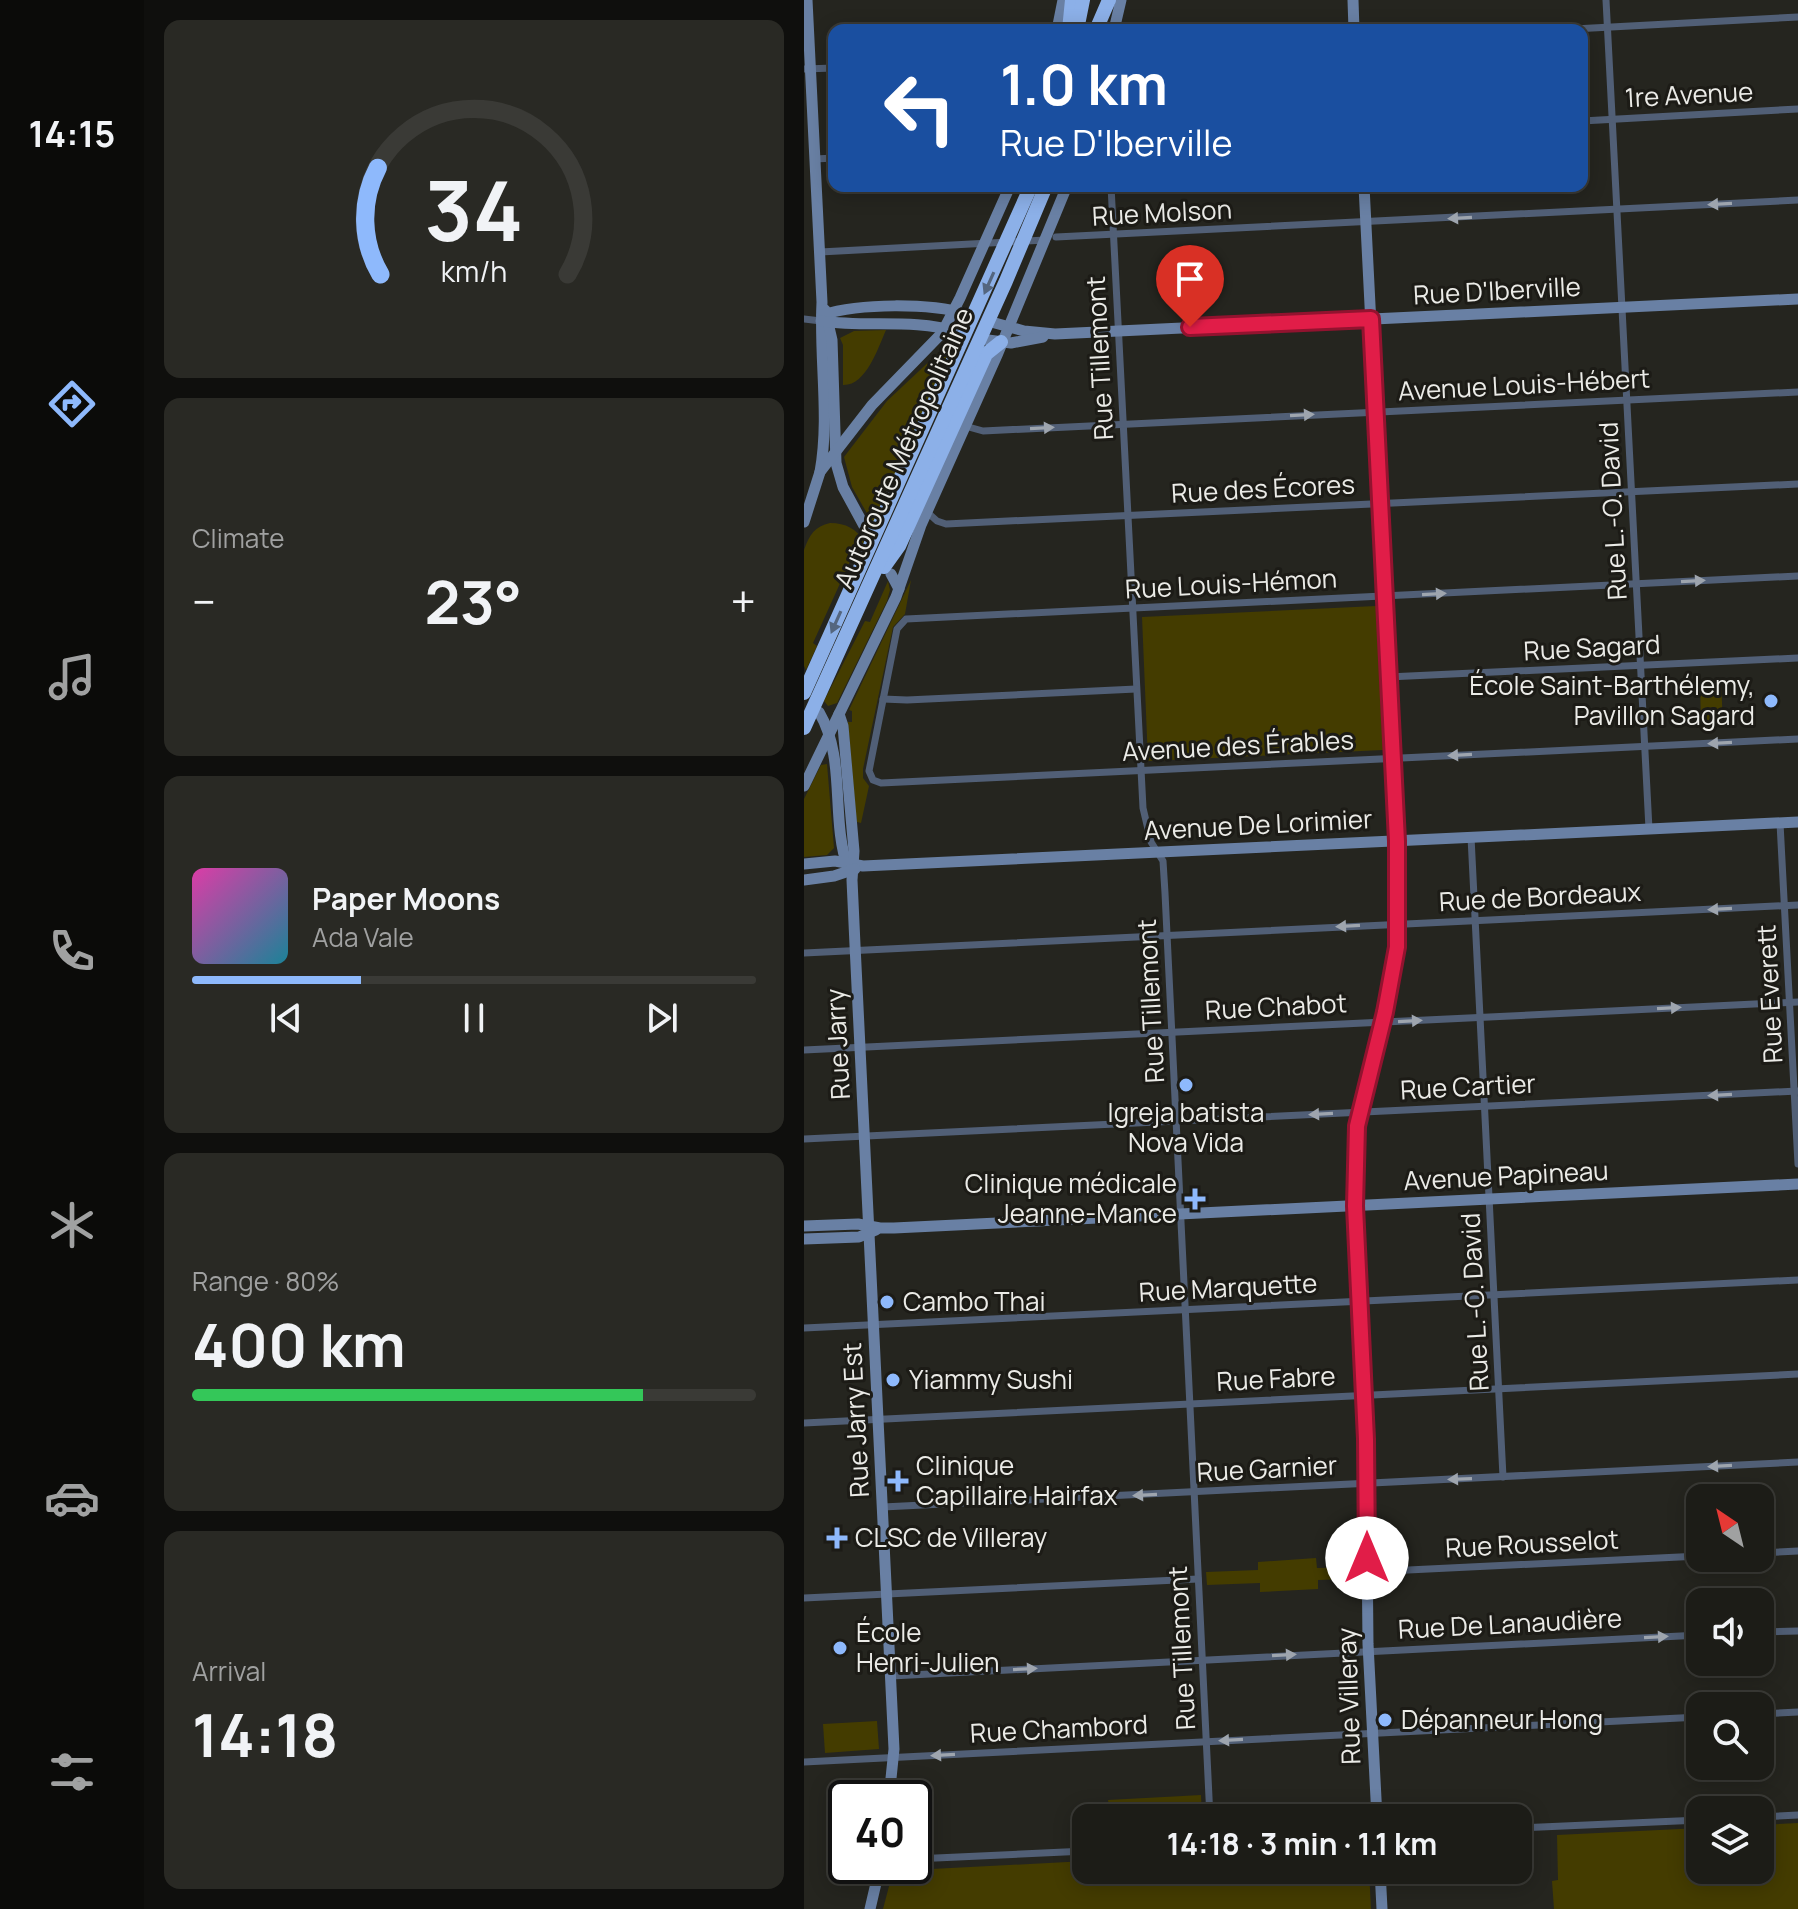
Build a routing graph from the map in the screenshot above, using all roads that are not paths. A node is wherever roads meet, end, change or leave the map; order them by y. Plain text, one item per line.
1 (807, 0) edge
2 (1063, 0) edge
3 (1072, 0) edge
4 (1083, 0) edge
5 (1098, 0) edge
6 (1109, 0) edge
7 (1121, 0) edge
8 (1353, 0) edge
9 (1606, 0) edge
10 (1798, 17) edge
11 (1058, 24) edge
12 (1070, 24) edge
13 (1078, 24) edge
14 (1095, 24) edge
15 (1097, 24) edge
16 (1115, 24) edge
17 (1354, 24) edge
18 (1608, 28) junction
19 (1588, 29) edge
20 (828, 68) edge
21 (807, 69) edge
22 (1798, 109) edge
23 (1613, 119) junction
24 (1588, 121) edge
25 (828, 158) edge
26 (815, 159) junction
27 (1007, 192) edge
28 (1028, 192) edge
29 (1044, 192) edge
30 (1065, 192) edge
31 (1111, 192) edge
32 (1364, 192) edge
33 (1798, 200) edge
34 (1617, 210) junction
35 (1366, 222) junction
36 (1114, 235) junction
37 (1051, 239) junction
38 (986, 242) junction
39 (820, 252) junction
40 (1798, 299) edge
41 (1623, 307) junction
42 (954, 310) junction
43 (968, 314) dead end
44 (819, 316) edge
45 (1371, 319) junction
46 (995, 323) dead end
47 (1007, 327) junction
48 (945, 328) junction
49 (1118, 331) junction
50 (959, 332) dead end
51 (1055, 334) junction
52 (994, 341) junction
53 (1798, 392) edge
54 (1628, 400) junction
55 (1375, 412) junction
56 (1123, 424) junction
57 (965, 426) junction
58 (835, 453) junction
59 (820, 472) junction
60 (1798, 484) edge
61 (1632, 491) junction
62 (1380, 503) junction
63 (927, 512) junction
64 (1127, 516) junction
65 (804, 522) edge
66 (868, 533) dead end
67 (891, 574) dead end
68 (1798, 576) edge
69 (1637, 584) junction
70 (899, 589) junction
71 (863, 596) junction
72 (1384, 596) junction
73 (1132, 608) junction
74 (1798, 658) edge
75 (1641, 666) junction
76 (1388, 677) junction
77 (1136, 689) junction
78 (804, 693) edge
79 (883, 699) junction
80 (819, 712) dead end
81 (839, 714) junction
82 (804, 728) edge
83 (830, 733) junction
84 (1798, 739) edge
85 (1646, 747) junction
86 (1393, 759) junction
87 (1140, 771) junction
88 (804, 786) edge
89 (1798, 822) edge
90 (1780, 823) junction
91 (1649, 829) junction
92 (1471, 837) junction
93 (1397, 841) junction
94 (1157, 852) junction
95 (804, 864) edge
96 (853, 869) junction
97 (804, 880) edge
98 (1798, 905) edge
99 (1786, 906) junction
100 (1476, 921) junction
101 (1398, 924) junction
102 (1167, 935) junction
103 (855, 950) junction
104 (804, 953) edge
105 (1794, 1002) edge
106 (1481, 1017) junction
107 (1383, 1022) junction
108 (1172, 1032) junction
109 (860, 1047) junction
110 (804, 1050) edge
111 (1796, 1091) edge
112 (1485, 1106) junction
113 (1360, 1112) junction
114 (1177, 1121) junction
115 (864, 1136) junction
116 (804, 1139) edge
117 (1798, 1164) edge
118 (1798, 1184) edge
119 (1490, 1199) junction
120 (1355, 1206) junction
121 (1181, 1214) junction
122 (804, 1226) edge
123 (872, 1229) junction
124 (804, 1239) edge
125 (1798, 1280) edge
126 (1495, 1295) junction
127 (1360, 1302) junction
128 (1185, 1310) junction
129 (874, 1325) junction
130 (804, 1328) edge
131 (1798, 1374) edge
132 (1499, 1388) junction
133 (1364, 1396) junction
134 (1190, 1404) junction
135 (878, 1419) junction
136 (804, 1423) edge
137 (1798, 1462) edge
138 (1503, 1477) junction
139 (1366, 1483) junction
140 (1194, 1492) junction
141 (883, 1507) junction
142 (1798, 1551) edge
143 (1774, 1552) edge
144 (1686, 1557) edge
145 (1367, 1572) junction
146 (1198, 1579) junction
147 (887, 1594) junction
148 (804, 1598) edge
149 (1798, 1631) edge
150 (1774, 1632) edge
151 (1686, 1636) edge
152 (1369, 1650) junction
153 (1202, 1659) junction
154 (891, 1676) junction
155 (1798, 1712) edge
156 (1774, 1713) edge
157 (1686, 1718) edge
158 (1372, 1732) junction
159 (1207, 1742) junction
160 (894, 1758) junction
161 (804, 1762) edge
162 (891, 1780) edge
163 (1209, 1804) edge
164 (1376, 1804) edge
165 (1798, 1815) edge
166 (1774, 1816) edge
167 (1686, 1821) edge
168 (1532, 1827) edge
169 (1072, 1852) edge
170 (932, 1858) edge
171 (876, 1884) edge
172 (1381, 1884) edge
173 (870, 1909) edge
174 (1382, 1909) edge

1 - 21 main road
2 - 11 main road
3 - 12 highway
4 - 13 highway
5 - 14 highway
6 - 15 highway
7 - 16 main road
8 - 17 main road
9 - 18 street, Rue L.-O. David
10 - 18 street
18 - 19 street
18 - 23 street, Rue L.-O. David
20 - 21 street
21 - 26 main road
22 - 23 street, 1re Avenue
23 - 24 street, 1re Avenue
23 - 34 street, Rue L.-O. David
25 - 26 street
26 - 39 main road
27 - 38 main road
28 -> 78 highway, Autoroute Métropolitaine
29 - 71 highway, Autoroute Métropolitaine
30 - 37 main road
31 - 36 street, Rue Tillemont
32 - 35 main road, Rue Villeray
33 -> 34 street, Rue Molson
34 -> 35 street, Rue Molson
34 - 41 street, Rue L.-O. David
35 - 36 street, Rue Molson
35 - 45 main road, Rue Villeray
36 - 37 street, Rue Molson
36 - 49 street, Rue Tillemont
37 - 38 street, Rue Molson
37 - 47 main road
38 - 39 street, Rue Molson
38 - 42 main road
39 - 44 main road
40 - 41 main road, Rue D'Iberville
41 - 45 main road, Rue D'Iberville
41 - 54 street, Rue L.-O. David
42 - 43 main road
42 - 44 main road
42 - 48 main road
44 - 48 main road
44 - 58 main road
44 - 59 main road
45 - 49 main road, Rue D'Iberville
45 - 55 main road, Rue Villeray
46 - 47 main road, Rue D'Iberville
47 - 51 main road, Rue D'Iberville
47 - 52 main road
48 - 50 main road
48 - 58 main road
49 - 51 main road, Rue D'Iberville
49 - 56 street, Rue Tillemont
51 - 52 main road, Rue D'Iberville
52 - 57 main road
52 - 71 highway
53 - 54 street, Avenue Louis-Hébert
54 - 55 street, Avenue Louis-Hébert
54 - 61 street, Rue L.-O. David
56 -> 55 street, Avenue Louis-Hébert
55 - 62 main road, Rue Villeray
57 -> 56 street, Avenue Louis-Hébert
56 - 64 street, Rue Tillemont
57 - 63 main road
58 - 59 main road
58 - 66 main road
59 - 65 main road
60 - 61 street, Rue des Écores
61 - 62 street, Rue des Écores
61 - 69 street, Rue L.-O. David
62 - 64 street, Rue des Écores
62 - 72 main road, Rue Villeray
63 - 64 street, Rue des Écores
63 - 70 main road
64 - 73 street, Rue Tillemont
67 - 70 main road
69 -> 68 street, Rue Louis-Hémon
72 -> 69 street, Rue Louis-Hémon
69 - 75 street, Rue L.-O. David
70 - 81 main road
71 - 82 highway, Autoroute Métropolitaine
72 - 73 street, Rue Louis-Hémon
72 - 76 main road, Rue Villeray
73 - 77 street, Rue Tillemont
73 - 79 street, Rue Louis-Hémon
74 - 75 street, Rue Sagard
75 - 76 street, Rue Sagard
75 - 85 street, Rue L.-O. David
76 - 86 main road, Rue Villeray
77 - 79 street
77 - 87 street, Rue Tillemont
79 - 87 street, Avenue des Érables
80 - 83 main road
81 - 83 main road
81 - 96 main road
83 - 88 main road
83 - 96 main road
84 -> 85 street, Avenue des Érables
85 -> 86 street, Avenue des Érables
85 - 91 street, Rue L.-O. David
86 - 87 street, Avenue des Érables
86 - 93 main road, Rue Villeray
87 - 94 street, Rue Tillemont
89 - 90 main road, Avenue De Lorimier
90 - 91 main road, Avenue De Lorimier
90 - 99 street, Rue Everett
91 - 92 main road, Avenue De Lorimier
92 - 93 main road, Avenue De Lorimier
92 - 100 street, Rue L.-O. David
93 - 94 main road, Avenue De Lorimier
93 - 101 main road, Rue Villeray
94 - 96 main road, Avenue De Lorimier
94 - 102 street, Rue Tillemont
95 - 96 main road, Avenue De Lorimier
96 - 97 main road, Avenue De Lorimier
96 - 103 main road
98 - 99 street, Rue de Bordeaux
99 -> 100 street, Rue de Bordeaux
99 - 105 street, Rue Everett
100 - 101 street, Rue de Bordeaux
100 - 106 street, Rue L.-O. David
101 -> 102 street, Rue de Bordeaux
101 - 107 main road, Rue Villeray
102 - 103 street, Rue de Bordeaux
102 - 108 street, Rue Tillemont
103 - 104 street, Rue de Bordeaux
103 - 109 main road, Rue Jarry
106 -> 105 street, Rue Chabot
105 - 111 street, Rue Everett
107 -> 106 street, Rue Chabot
106 - 112 street, Rue L.-O. David
107 - 108 street, Rue Chabot
107 - 113 main road, Rue Villeray
108 - 109 street, Rue Chabot
108 - 114 street, Rue Tillemont
109 - 110 street, Rue Chabot
109 - 115 main road, Rue Jarry
111 -> 112 street, Rue Cartier
111 - 117 street, Rue Everett
112 - 113 street, Rue Cartier
112 - 119 street, Rue L.-O. David
113 -> 114 street, Rue Cartier
113 - 120 main road, Rue Villeray
114 - 115 street, Rue Cartier
114 - 121 street, Rue Tillemont
115 - 116 street, Rue Cartier
115 - 123 main road, Rue Jarry Est
118 - 119 main road, Avenue Papineau
119 - 120 main road, Avenue Papineau
119 - 126 street, Rue L.-O. David
120 - 121 main road, Avenue Papineau
120 - 127 main road, Rue Villeray
121 - 123 main road, Avenue Papineau
121 - 128 street, Rue Tillemont
122 - 123 main road, Avenue Papineau
123 - 124 main road, Avenue Papineau
123 - 129 main road, Rue Jarry Est
125 - 126 street, Rue Marquette
126 - 127 street, Rue Marquette
126 - 132 street, Rue L.-O. David
127 - 128 street, Rue Marquette
127 - 133 main road, Rue Villeray
128 - 129 street, Rue Marquette
128 - 134 street, Rue Tillemont
129 - 130 street, Rue Marquette
129 - 135 main road, Rue Jarry Est
131 - 132 street, Rue Fabre
132 - 133 street, Rue Fabre
132 - 138 street, Rue L.-O. David
133 - 134 street, Rue Fabre
133 - 139 main road, Rue Villeray
134 - 135 street, Rue Fabre
134 - 140 street, Rue Tillemont
135 - 136 street, Rue Fabre
135 - 141 main road, Rue Jarry Est
137 -> 138 street, Rue Garnier
138 -> 139 street, Rue Garnier
139 - 140 street, Rue Garnier
139 - 145 main road, Rue Villeray
140 -> 141 street, Rue Garnier
140 - 146 street, Rue Tillemont
141 - 147 main road, Rue Jarry Est
142 - 143 street
144 - 145 street, Rue Rousselot
145 - 152 main road, Rue Villeray
146 - 147 street
146 - 153 street, Rue Tillemont
147 - 148 street
147 - 154 main road, Rue Jarry Est
149 - 150 street
152 -> 151 street, Rue De Lanaudière
153 -> 152 street, Rue De Lanaudière
152 - 158 main road, Rue Villeray
154 -> 153 street, Rue De Lanaudière
153 - 159 street, Rue Tillemont
154 - 160 main road, Rue Jarry Est
155 - 156 street
157 - 158 street, Rue Chambord
158 -> 159 street, Rue Chambord
158 - 164 main road, Rue Villeray
159 -> 160 street, Rue Chambord
159 - 163 street, Rue Tillemont
160 - 161 street, Rue Chambord
160 - 162 main road, Rue Jarry Est
165 - 166 street
167 - 168 street
169 - 170 street
171 - 173 main road
172 - 174 main road

